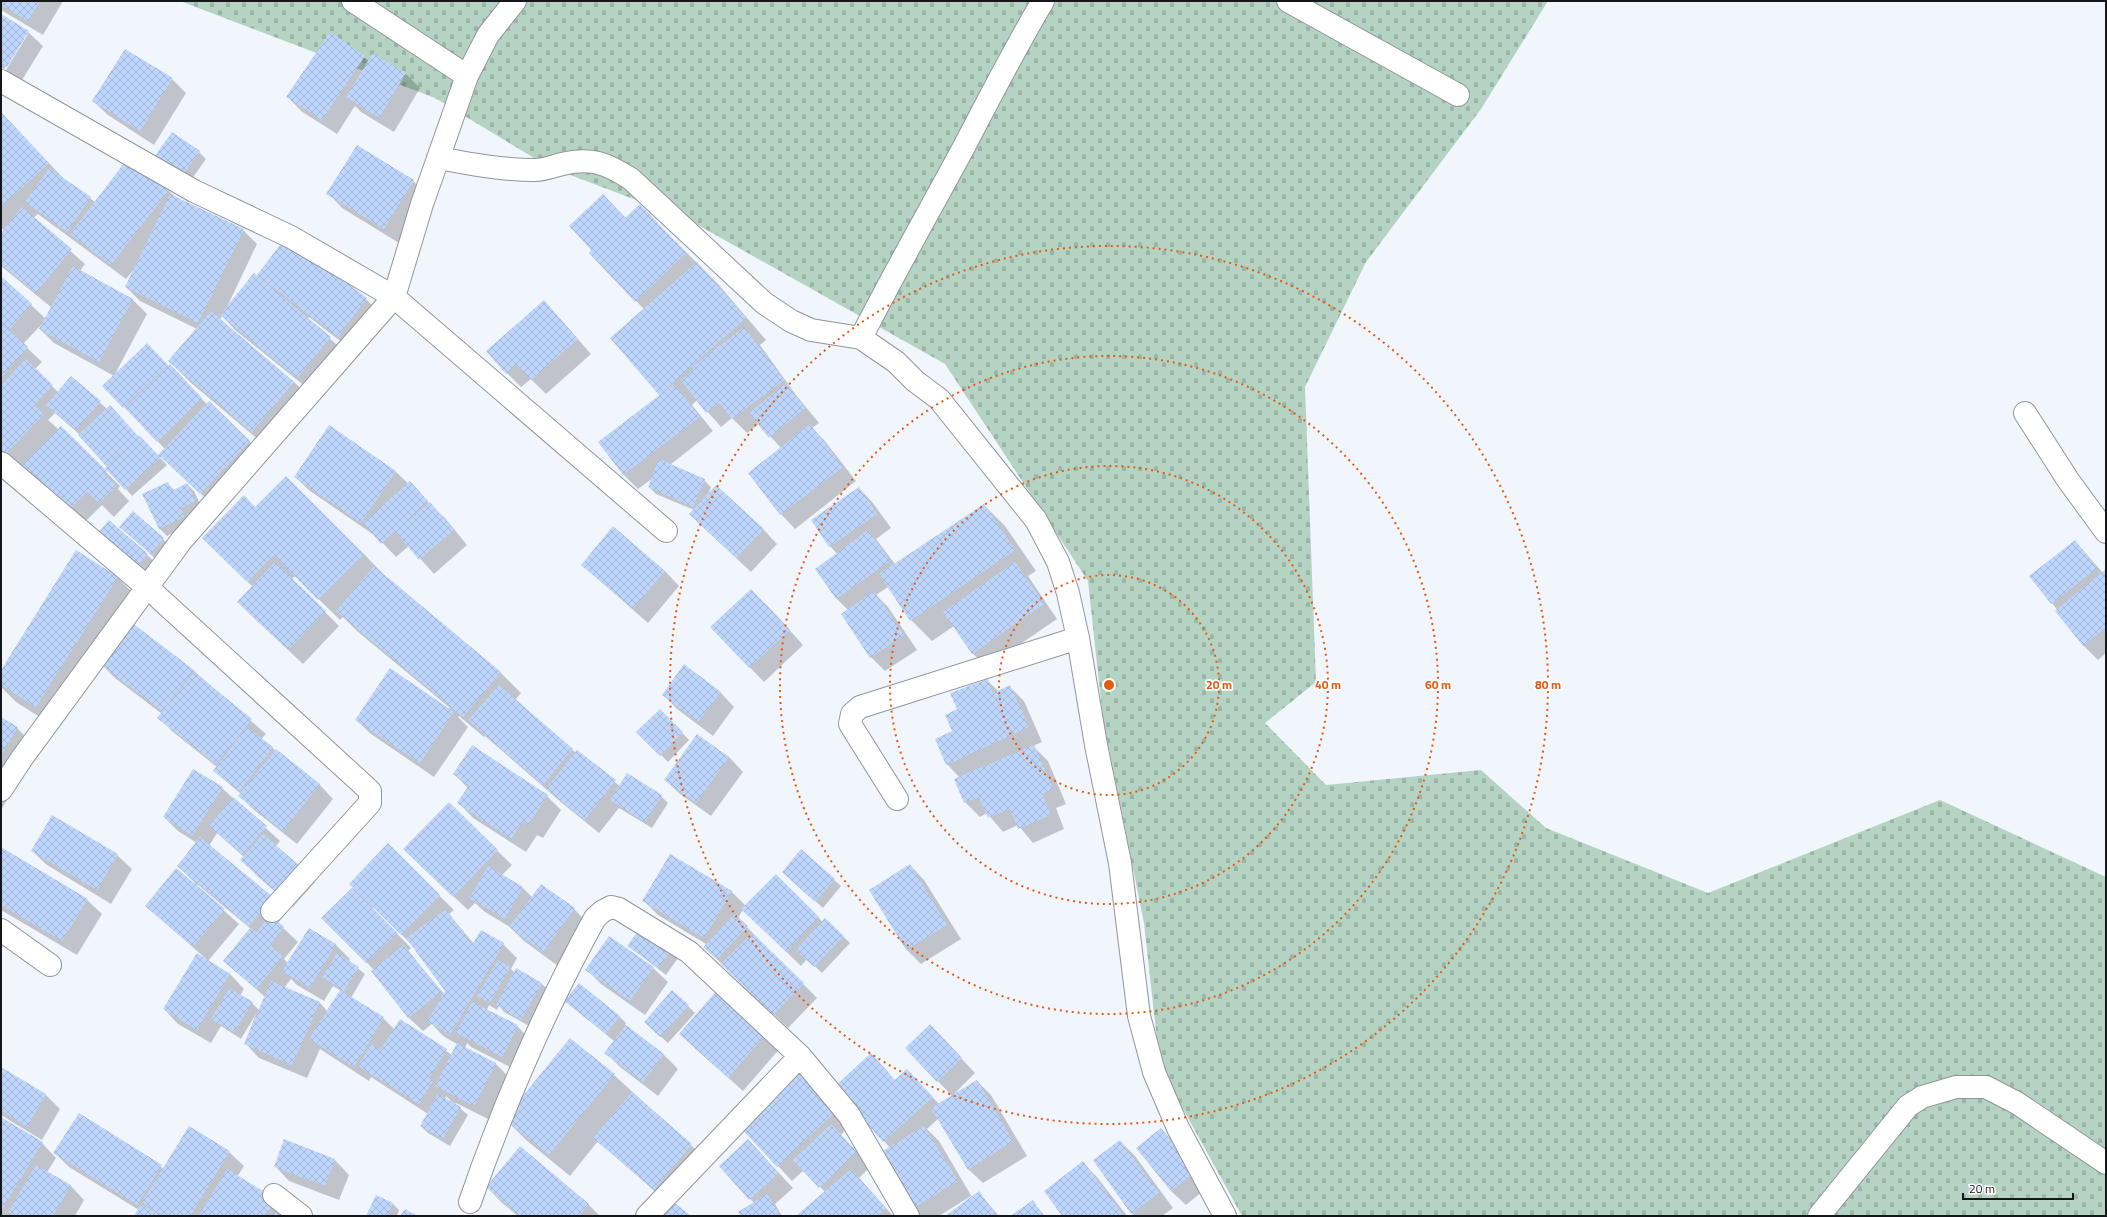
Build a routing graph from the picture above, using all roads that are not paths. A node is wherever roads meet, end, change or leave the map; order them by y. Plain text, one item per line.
1 (353, 1) edge
2 (515, 1) edge
3 (1043, 1) edge
4 (1288, 1) edge
5 (467, 76) junction
6 (1, 81) edge
7 (1458, 95) dead end
8 (438, 158) junction
9 (394, 297) junction
10 (861, 338) junction
11 (2025, 413) dead end
12 (1, 463) edge
13 (666, 531) dead end
14 (2106, 532) edge
15 (147, 587) junction
16 (1078, 638) junction
17 (1, 790) edge
18 (896, 799) dead end
19 (272, 911) dead end
20 (1, 930) edge
21 (50, 965) dead end
22 (800, 1056) junction
23 (2106, 1163) edge
24 (274, 1195) dead end
25 (470, 1202) dead end
26 (1824, 1210) edge
27 (301, 1216) edge
28 (647, 1216) edge
29 (908, 1216) edge
30 (1225, 1216) edge

1 - 5 street
2 - 5 street
3 - 10 street
4 - 7 street
5 - 8 street
6 - 9 street
8 - 9 street
8 - 10 street
9 - 13 street
9 - 15 street
10 - 16 street
11 - 14 street
12 - 15 street
15 - 17 street
15 - 19 street
16 - 18 street
16 - 30 street
20 - 21 street
22 - 25 street
22 - 28 street
22 - 29 street
23 - 26 street
24 - 27 street

